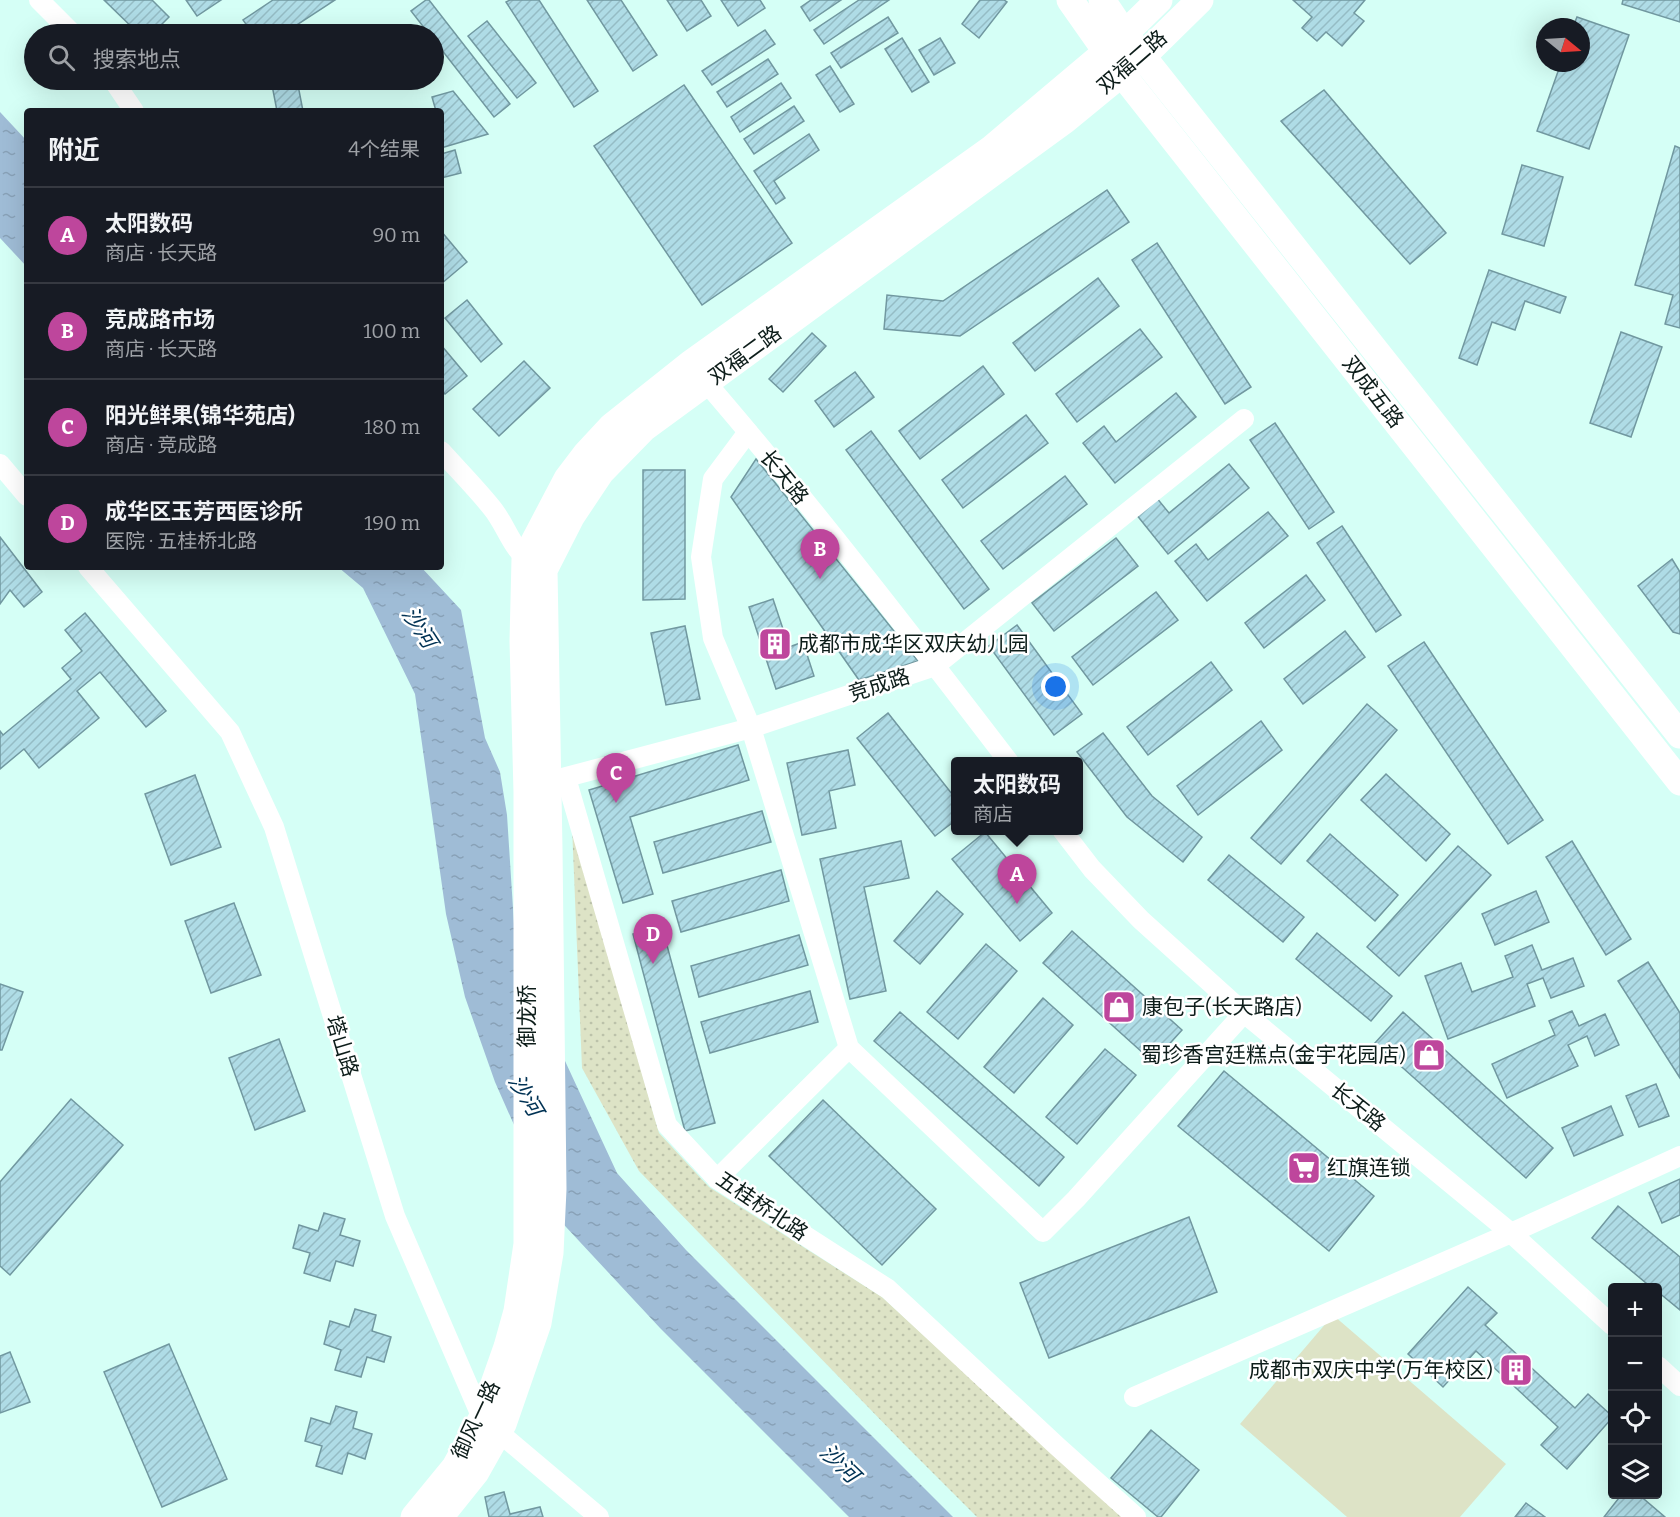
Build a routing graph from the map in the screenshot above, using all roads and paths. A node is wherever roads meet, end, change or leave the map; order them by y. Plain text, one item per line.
1 (39, 0) edge
2 (1070, 0) edge
3 (1102, 0) edge
4 (1159, 0) edge
5 (1200, 0) edge
6 (63, 24) edge
7 (1115, 42) junction
8 (1143, 56) junction
9 (1122, 74) junction
10 (120, 90) edge
11 (132, 108) edge
12 (699, 374) junction
13 (1244, 418) dead end
14 (748, 432) junction
15 (444, 455) edge
16 (0, 464) edge
17 (24, 492) edge
18 (534, 565) junction
19 (91, 570) edge
20 (935, 666) junction
21 (751, 728) junction
22 (1680, 735) edge
23 (1005, 757) edge
24 (1680, 782) edge
25 (547, 784) junction
26 (1065, 835) edge
27 (549, 849) joint
28 (1244, 1013) junction
29 (849, 1048) junction
30 (1680, 1156) edge
31 (717, 1179) junction
32 (1511, 1233) junction
33 (527, 1317) junction
34 (1608, 1321) edge
35 (1662, 1370) edge
36 (1680, 1386) edge
37 (1134, 1397) dead end
38 (490, 1425) junction
39 (414, 1517) edge
40 (440, 1517) edge
41 (599, 1517) edge
42 (1136, 1517) edge

1 - 6 street
2 - 7 main road, 双成五路
3 - 7 main road, 双成五路
4 - 7 main road, 双福二路
5 - 8 main road, 双福二路
7 - 8 main road, 双成五路
7 - 9 main road, 双成五路
7 - 12 main road, 双福二路
8 - 9 main road, 双福二路
8 - 22 main road, 双成五路
9 - 12 main road, 双福二路
9 - 24 main road, 双成五路
10 - 11 street
12 - 14 street, 长天路
12 - 18 main road, 双福二路
13 - 20 street, 竞成路
14 - 20 street, 长天路
14 - 21 street
15 - 18 street
16 - 17 street
18 - 25 main road, 双福二路
19 - 38 street, 塔山路
20 - 21 street, 竞成路
20 - 23 street, 长天路
21 - 25 street, 竞成路
21 - 29 street
25 - 27 main road, 双福二路
25 - 31 street, 五桂桥北路
25 - 33 main road, 御龙桥
26 - 28 street, 长天路
27 - 33 main road, 御龙桥
28 - 29 street
28 - 32 street, 长天路
29 - 31 street
30 - 32 street
31 - 42 street, 五桂桥北路
32 - 34 street, 长天路
32 - 37 street
33 - 38 main road, 御风一路
35 - 36 street
38 - 39 main road, 御风一路
38 - 40 main road, 御风一路
38 - 41 street, 塔山路

